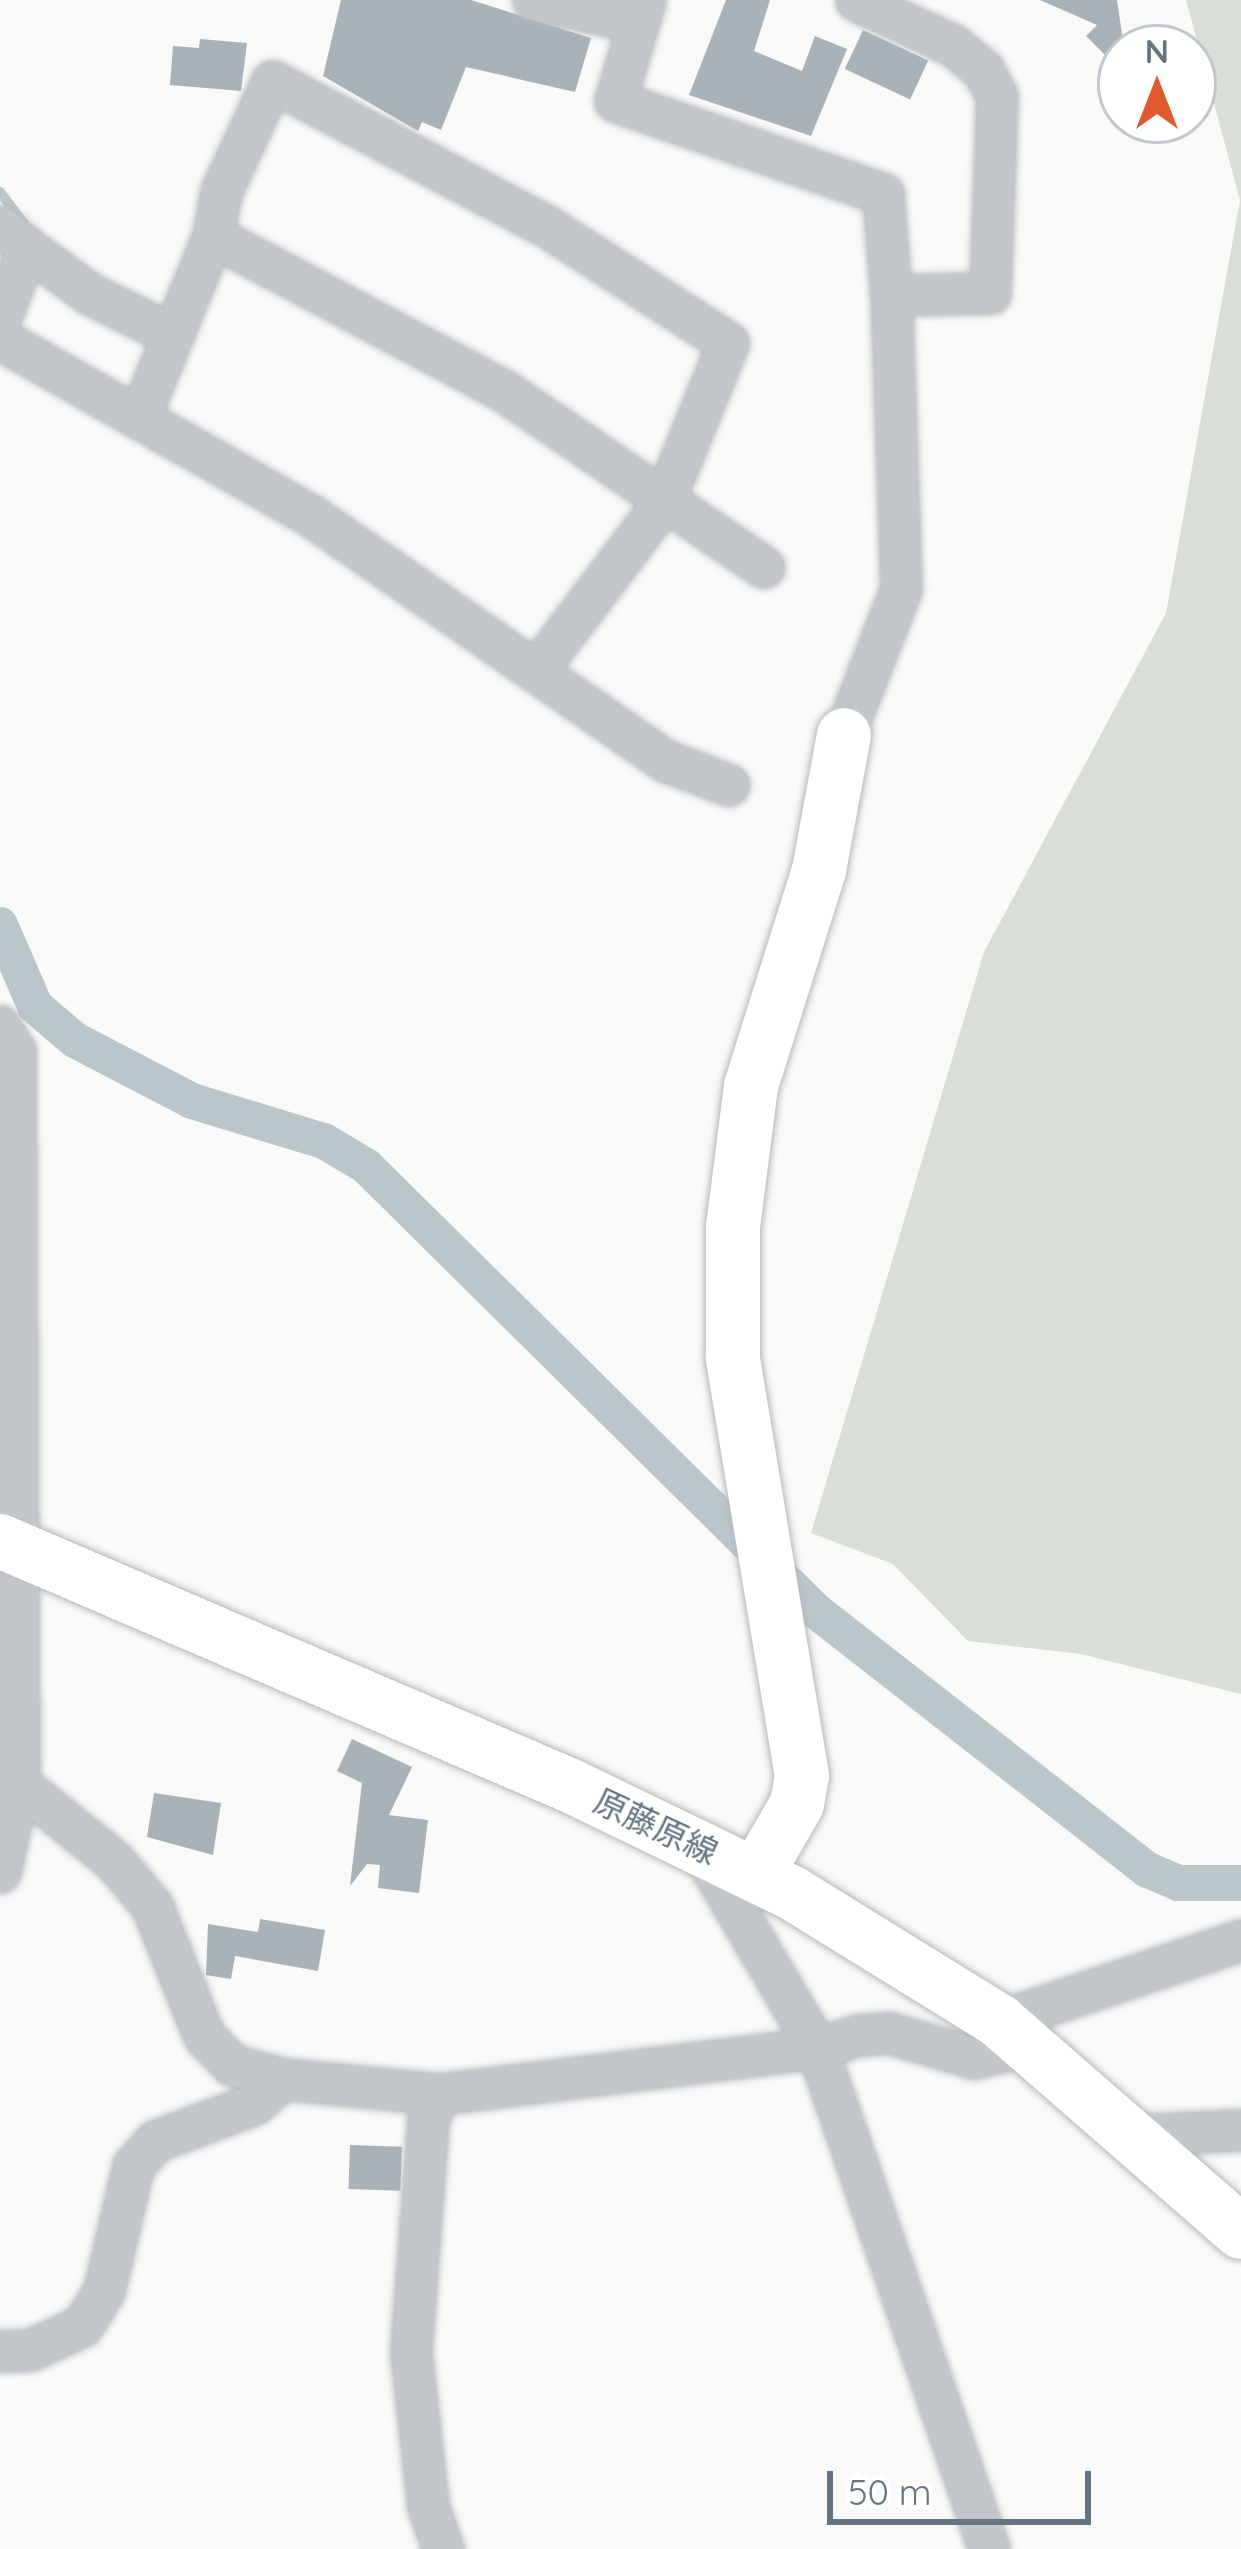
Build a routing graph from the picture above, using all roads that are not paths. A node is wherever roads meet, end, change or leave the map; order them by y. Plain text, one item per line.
1 (533, 0) edge
2 (856, 0) edge
3 (642, 11) edge
4 (213, 236) junction
5 (14, 237) edge
6 (891, 295) junction
7 (0, 319) edge
8 (173, 335) junction
9 (0, 339) edge
10 (139, 418) junction
11 (664, 501) junction
12 (763, 567) dead end
13 (536, 671) junction
14 (844, 735) joint
15 (729, 785) dead end
16 (0, 1027) edge
17 (8, 1544) edge
18 (9, 1782) edge
19 (698, 1845) junction
20 (0, 1872) edge
21 (756, 1875) junction
22 (1241, 1940) edge
23 (1014, 2033) junction
24 (817, 2048) junction
25 (283, 2079) junction
26 (440, 2094) junction
27 (1241, 2130) edge
28 (1137, 2135) junction
29 (1241, 2232) edge
30 (0, 2350) edge
31 (443, 2549) edge
32 (989, 2549) edge

1 - 3 street
2 - 6 street
3 - 6 street
4 - 8 street
4 - 11 street
4 - 11 street
5 - 7 street
5 - 8 street
6 - 14 street
8 - 10 street
9 - 10 street
10 - 13 street
11 - 12 street
11 - 13 street
13 - 15 street
14 - 21 main road
16 - 17 street
17 - 18 street
17 - 19 main road, 原藤原線
18 - 20 street
18 - 25 street
19 - 21 main road, 原藤原線
19 - 24 street
21 - 23 main road, 原藤原線
22 - 23 street
23 - 24 street
23 - 28 main road, 原藤原線
24 - 26 street
24 - 32 street
25 - 26 street
25 - 30 street
26 - 31 street
27 - 28 street
28 - 29 main road, 原藤原線

